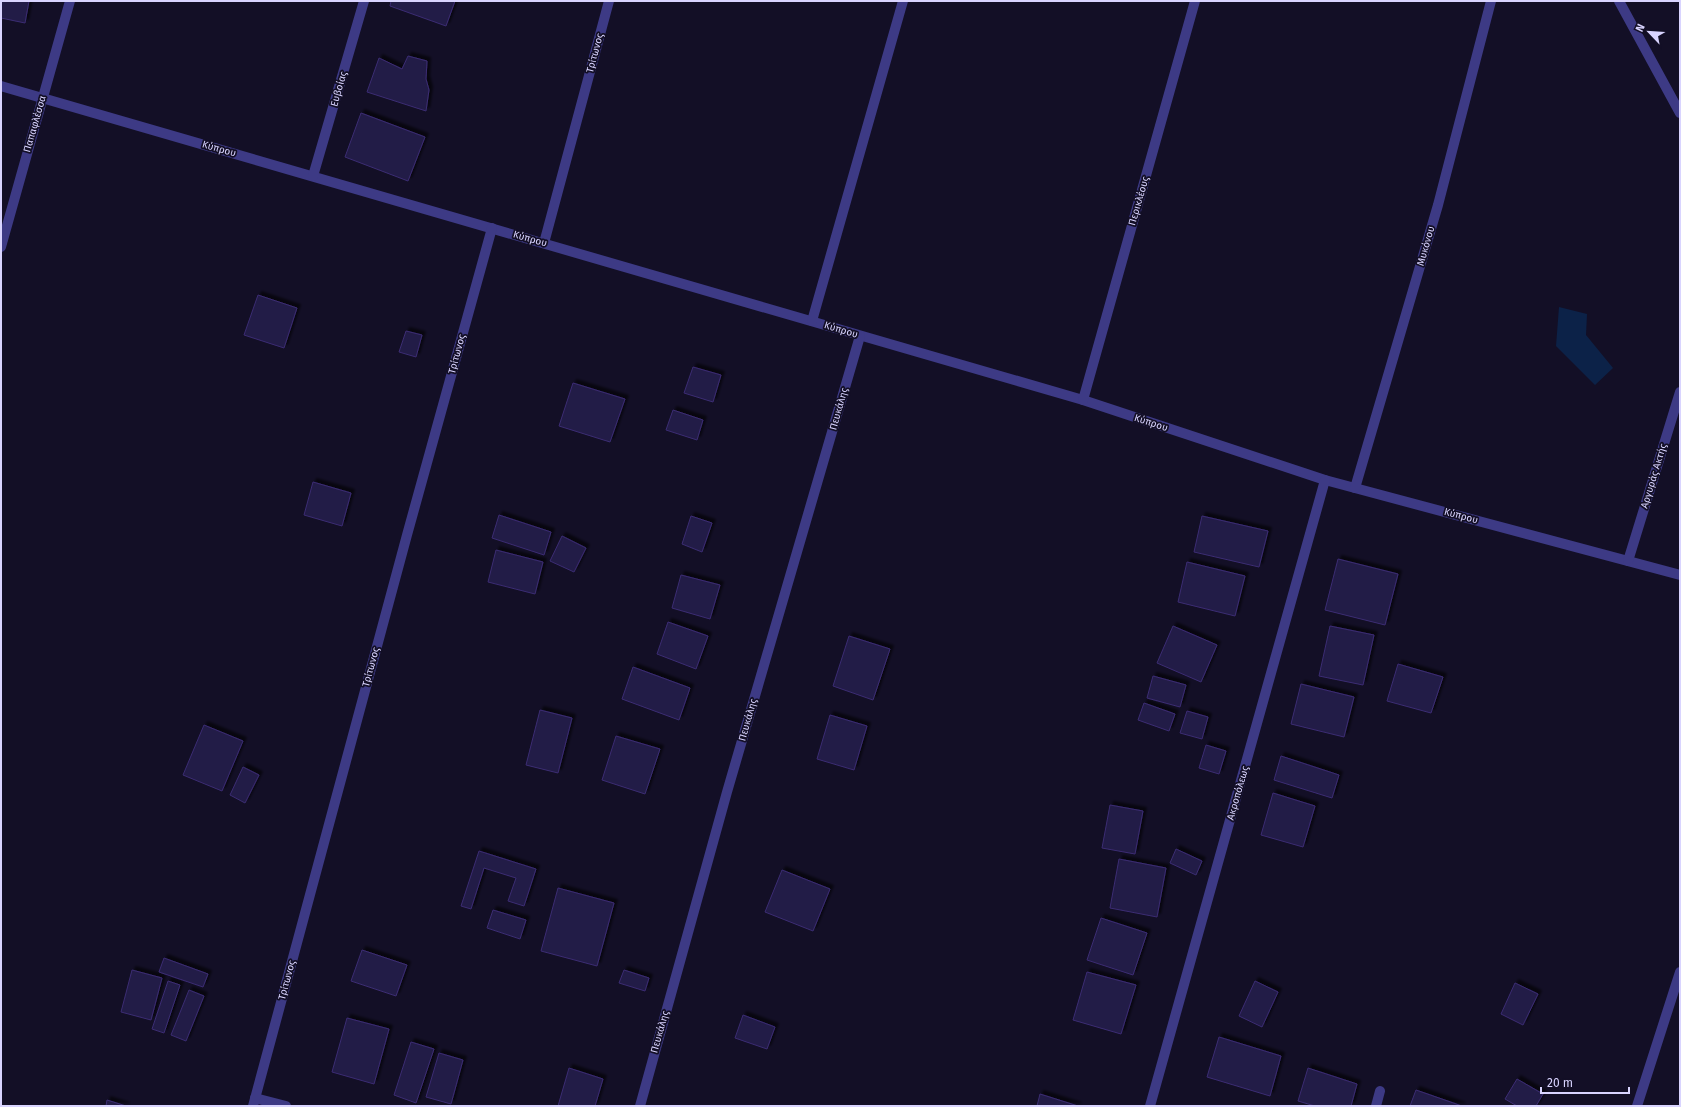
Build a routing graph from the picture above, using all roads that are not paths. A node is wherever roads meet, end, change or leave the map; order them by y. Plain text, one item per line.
1 (70, 1) edge
2 (364, 1) edge
3 (609, 1) edge
4 (903, 1) edge
5 (1194, 1) edge
6 (1491, 1) edge
7 (1619, 1) edge
8 (1, 86) edge
9 (42, 98) junction
10 (1680, 113) edge
11 (313, 176) junction
12 (492, 228) junction
13 (544, 243) junction
14 (1, 248) edge
15 (812, 321) junction
16 (860, 336) junction
17 (1680, 392) edge
18 (1083, 400) junction
19 (1325, 480) junction
20 (1355, 488) junction
21 (1628, 561) junction
22 (1680, 575) edge
23 (1680, 972) edge
24 (1380, 1092) dead end
25 (254, 1102) edge
26 (286, 1106) edge
27 (640, 1106) edge
28 (1150, 1106) edge
29 (1376, 1106) edge
30 (1637, 1106) edge

1 - 9 street, Παπαφλέσσα
2 - 11 street, Ευβοίας
3 - 13 street, Τρίτωνος
4 - 15 street
5 - 18 street, Περικλέους
6 - 20 street, Μυκόνου
7 - 10 street
8 - 9 street, Κύπρου
9 - 11 street, Κύπρου
9 - 14 street, Παπαφλέσσα
11 - 12 street, Κύπρου
12 - 13 street, Κύπρου
12 - 25 street, Τρίτωνος
13 - 15 street, Κύπρου
15 - 16 street, Κύπρου
16 - 18 street, Κύπρου
16 - 27 street, Πευκάλης
17 - 21 street, Αργυράς Ακτής
18 - 19 street, Κύπρου
19 - 20 street, Κύπρου
19 - 28 street, Ακροπόλεως
20 - 21 street, Κύπρου
21 - 22 street, Κύπρου
23 - 30 street
24 - 29 street
25 - 26 street

